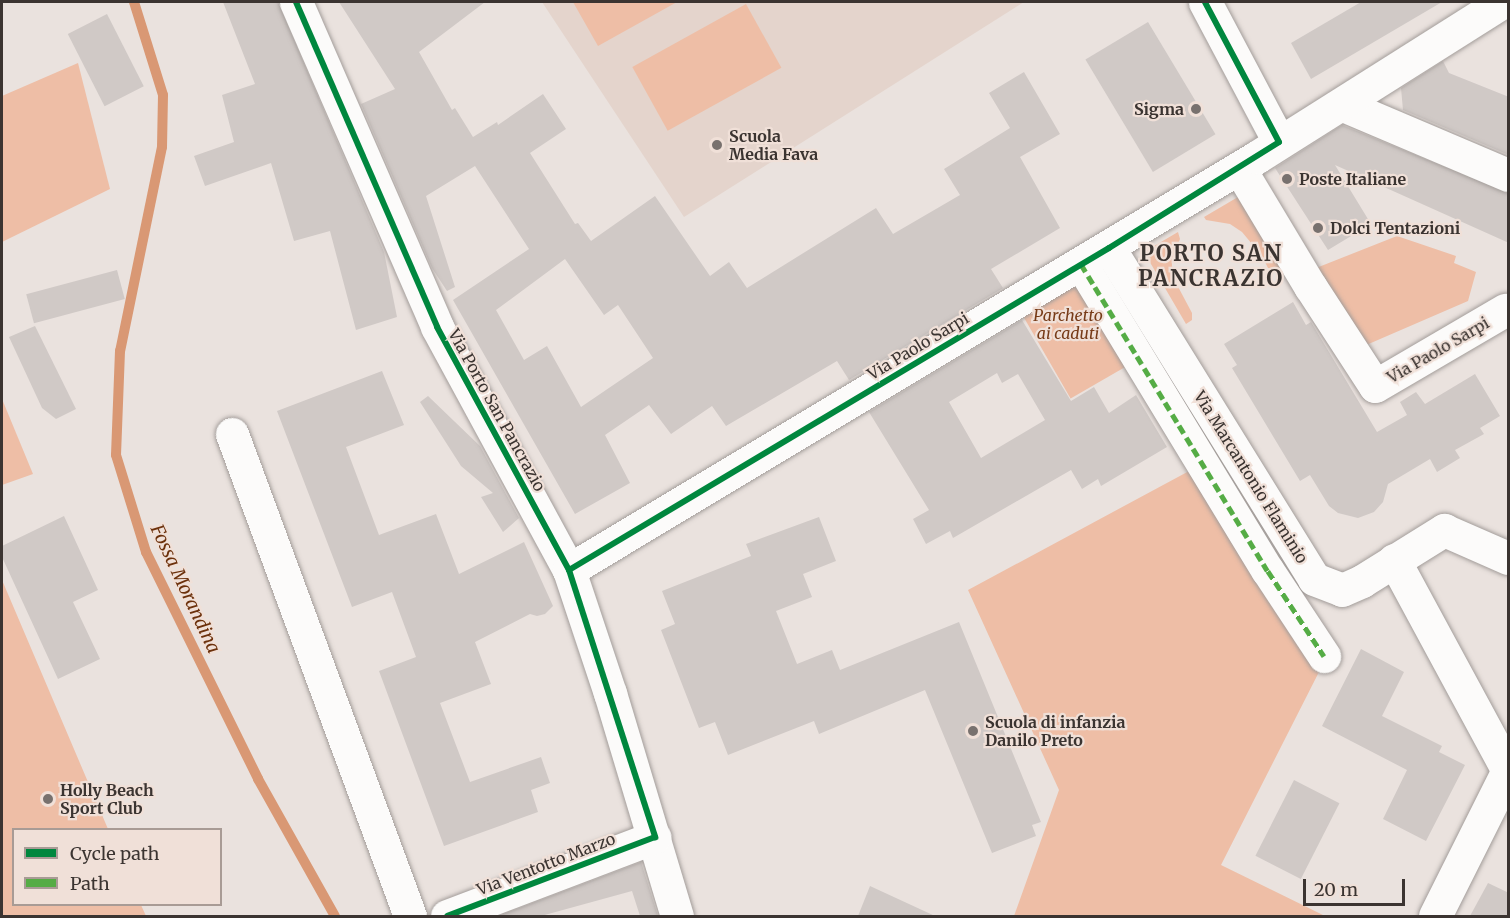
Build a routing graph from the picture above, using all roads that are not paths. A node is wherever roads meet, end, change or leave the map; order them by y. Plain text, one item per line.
1 (296, 2) edge
2 (1204, 2) edge
3 (1501, 7) edge
4 (1343, 105) junction
5 (1279, 142) junction
6 (1239, 168) junction
7 (1509, 175) edge
8 (1109, 248) junction
9 (1081, 264) junction
10 (1505, 310) dead end
11 (232, 434) dead end
12 (1509, 558) edge
13 (1394, 560) junction
14 (569, 570) junction
15 (1324, 656) dead end
16 (1508, 770) edge
17 (655, 837) junction
18 (410, 916) edge
19 (447, 916) edge
20 (677, 916) edge
21 (1435, 916) edge

1 - 14 street, Via Porto San Pancrazio
2 - 5 street
3 - 4 street, Via Paolo Sarpi
4 - 5 street, Via Paolo Sarpi
4 - 7 street
5 - 6 street, Via Paolo Sarpi
6 - 8 street, Via Paolo Sarpi
6 - 10 street, Via Paolo Sarpi
8 - 9 street, Via Paolo Sarpi
8 - 13 street, Via Marcantonio Flaminio
9 - 14 street, Via Paolo Sarpi
9 - 15 street
11 - 18 street
12 - 13 street
13 - 16 street
14 - 17 street, Via Porto San Pancrazio
16 - 21 street
17 - 19 street, Via Ventotto Marzo
17 - 20 street, Via Porto San Pancrazio

